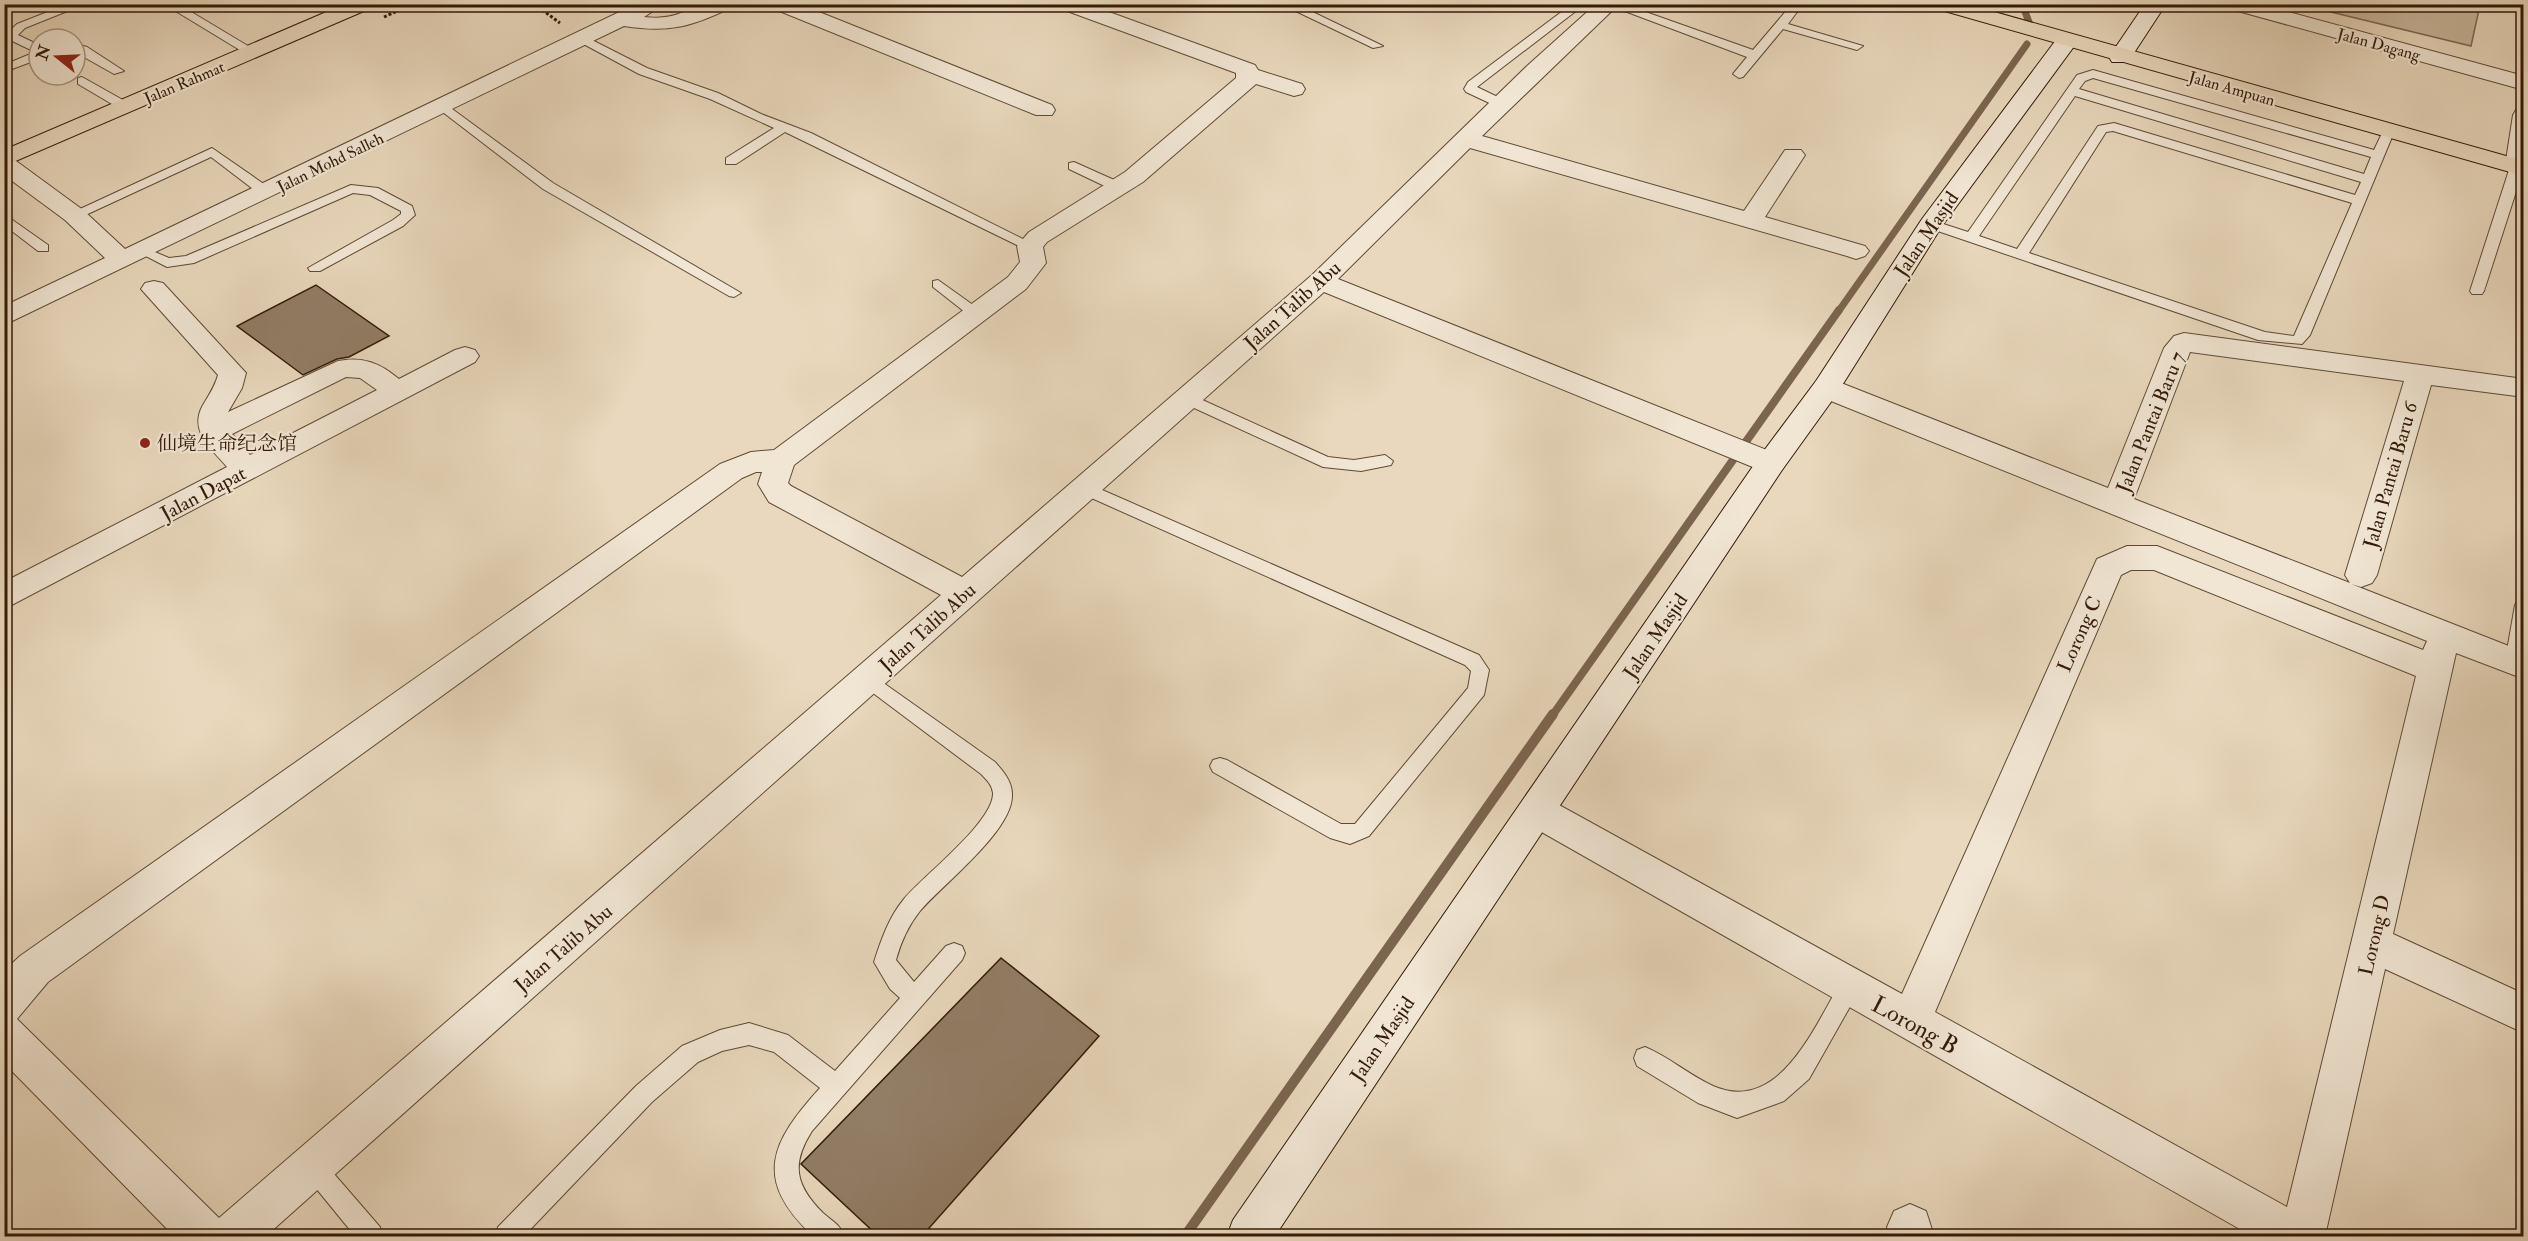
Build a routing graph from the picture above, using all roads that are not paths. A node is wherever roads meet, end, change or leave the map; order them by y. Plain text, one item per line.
1 (80, 4) edge
2 (169, 4) edge
3 (364, 4) edge
4 (654, 4) edge
5 (723, 4) edge
6 (779, 4) edge
7 (1066, 4) edge
8 (1286, 4) edge
9 (1798, 4) edge
10 (1941, 4) edge
11 (2156, 4) edge
12 (2234, 4) edge
13 (1601, 5) edge
14 (622, 20) junction
15 (1780, 25) junction
16 (582, 39) junction
17 (2067, 41) junction
18 (27, 44) edge
19 (1377, 46) dead end
20 (1857, 46) dead end
21 (87, 52) edge
22 (252, 52) junction
23 (1754, 55) junction
24 (2120, 57) junction
25 (27, 60) edge
26 (4, 69) edge
27 (118, 71) dead end
28 (1249, 74) junction
29 (1739, 74) dead end
30 (2523, 83) edge
31 (87, 84) edge
32 (1294, 89) dead end
33 (2072, 91) junction
34 (126, 107) junction
35 (444, 107) junction
36 (1044, 110) dead end
37 (2523, 115) edge
38 (783, 128) junction
39 (2388, 132) junction
40 (1465, 139) junction
41 (1793, 155) dead end
42 (2379, 155) junction
43 (4, 159) edge
44 (731, 161) dead end
45 (4, 163) edge
46 (1074, 166) dead end
47 (2520, 168) edge
48 (2369, 180) junction
49 (1118, 187) junction
50 (266, 192) junction
51 (2360, 201) junction
52 (74, 215) junction
53 (4, 218) edge
54 (1750, 220) junction
55 (1931, 224) junction
56 (1971, 238) junction
57 (1030, 246) junction
58 (44, 248) dead end
59 (1856, 251) dead end
60 (2021, 254) junction
61 (132, 256) junction
62 (315, 268) dead end
63 (1321, 281) junction
64 (938, 284) dead end
65 (154, 289) dead end
66 (2477, 291) dead end
67 (734, 293) dead end
68 (975, 313) junction
69 (4, 317) edge
70 (465, 356) dead end
71 (2420, 374) junction
72 (1826, 388) junction
73 (2523, 388) edge
74 (397, 392) junction
75 (1186, 398) junction
76 (213, 431) junction
77 (1760, 459) junction
78 (781, 460) junction
79 (1385, 461) dead end
80 (246, 470) junction
81 (1084, 488) junction
82 (2117, 504) junction
83 (2361, 575) dead end
84 (965, 593) junction
85 (4, 597) edge
86 (2523, 604) edge
87 (2439, 651) junction
88 (2519, 664) edge
89 (868, 679) junction
90 (1220, 766) dead end
91 (1537, 811) junction
92 (2372, 944) junction
93 (954, 953) dead end
94 (1849, 989) junction
95 (916, 997) junction
96 (4, 1005) edge
97 (2523, 1014) edge
98 (1910, 1022) junction
99 (4, 1034) edge
100 (1645, 1058) dead end
101 (836, 1087) junction
102 (314, 1168) junction
103 (205, 1236) edge
104 (233, 1236) edge
105 (371, 1236) edge
106 (507, 1236) edge
107 (832, 1236) edge
108 (1249, 1236) edge
109 (2295, 1236) edge
110 (2303, 1236) edge

1 - 18 lane
2 - 22 lane
3 - 22 main road, Jalan Rahmat
4 - 14 street, Jalan Mohd Salleh
5 - 14 street
6 - 36 street
7 - 28 street
8 - 19 lane
9 - 15 lane
10 - 17 main road, Jalan Ampuan
11 - 24 street
12 - 30 street, Jalan Dagang
13 - 23 lane
13 - 40 street, Jalan Talib Abu
14 - 16 street, Jalan Mohd Salleh
15 - 20 lane
15 - 23 lane
16 - 35 street, Jalan Mohd Salleh
16 - 38 lane
17 - 24 main road, Jalan Ampuan
17 - 55 street, Jalan Masjid
21 - 27 lane
22 - 34 main road, Jalan Rahmat
23 - 29 lane
24 - 39 main road, Jalan Ampuan
25 - 26 lane
28 - 32 street
28 - 49 street
31 - 34 lane
33 - 42 lane
33 - 48 lane
33 - 56 lane
34 - 43 main road, Jalan Rahmat
35 - 50 street, Jalan Mohd Salleh
35 - 67 lane
37 - 47 street
38 - 44 lane
38 - 57 lane
39 - 42 lane
39 - 47 main road, Jalan Ampuan
40 - 54 street
40 - 63 street, Jalan Talib Abu
41 - 54 street
42 - 48 lane
45 - 52 street
46 - 49 lane
47 - 66 lane
48 - 51 lane
49 - 57 street
50 - 52 lane
50 - 61 street, Jalan Mohd Salleh
51 - 60 lane
51 - 60 lane
52 - 61 street
53 - 58 lane
54 - 59 street
55 - 56 lane
55 - 72 street, Jalan Masjid
56 - 60 lane
57 - 68 street
61 - 62 lane
61 - 69 street, Jalan Mohd Salleh
63 - 75 street, Jalan Talib Abu
63 - 77 street
64 - 68 lane
65 - 76 street
68 - 78 street
70 - 74 street, Jalan Dapat
71 - 73 street
71 - 82 street, Jalan Pantai Baru 7
71 - 83 street, Jalan Pantai Baru 6
72 - 77 street, Jalan Masjid
72 - 82 street
74 - 76 street
74 - 80 street, Jalan Dapat
75 - 79 lane
75 - 81 street, Jalan Talib Abu
76 - 80 street
77 - 91 street, Jalan Masjid
78 - 84 street
78 - 96 street
80 - 85 street, Jalan Dapat
81 - 84 street, Jalan Talib Abu
81 - 90 lane
82 - 87 street
84 - 89 street, Jalan Talib Abu
86 - 88 lane
87 - 88 street
87 - 92 street, Lorong D
87 - 98 street, Lorong C
89 - 95 lane
89 - 102 street, Jalan Talib Abu
91 - 94 street, Lorong B
91 - 108 street, Jalan Masjid
92 - 97 street
92 - 110 street, Lorong D
93 - 95 lane
94 - 98 street, Lorong B
94 - 100 lane
95 - 101 lane
98 - 109 street, Lorong B
99 - 103 street
101 - 106 lane
101 - 107 lane
102 - 104 street, Jalan Talib Abu
102 - 105 lane

